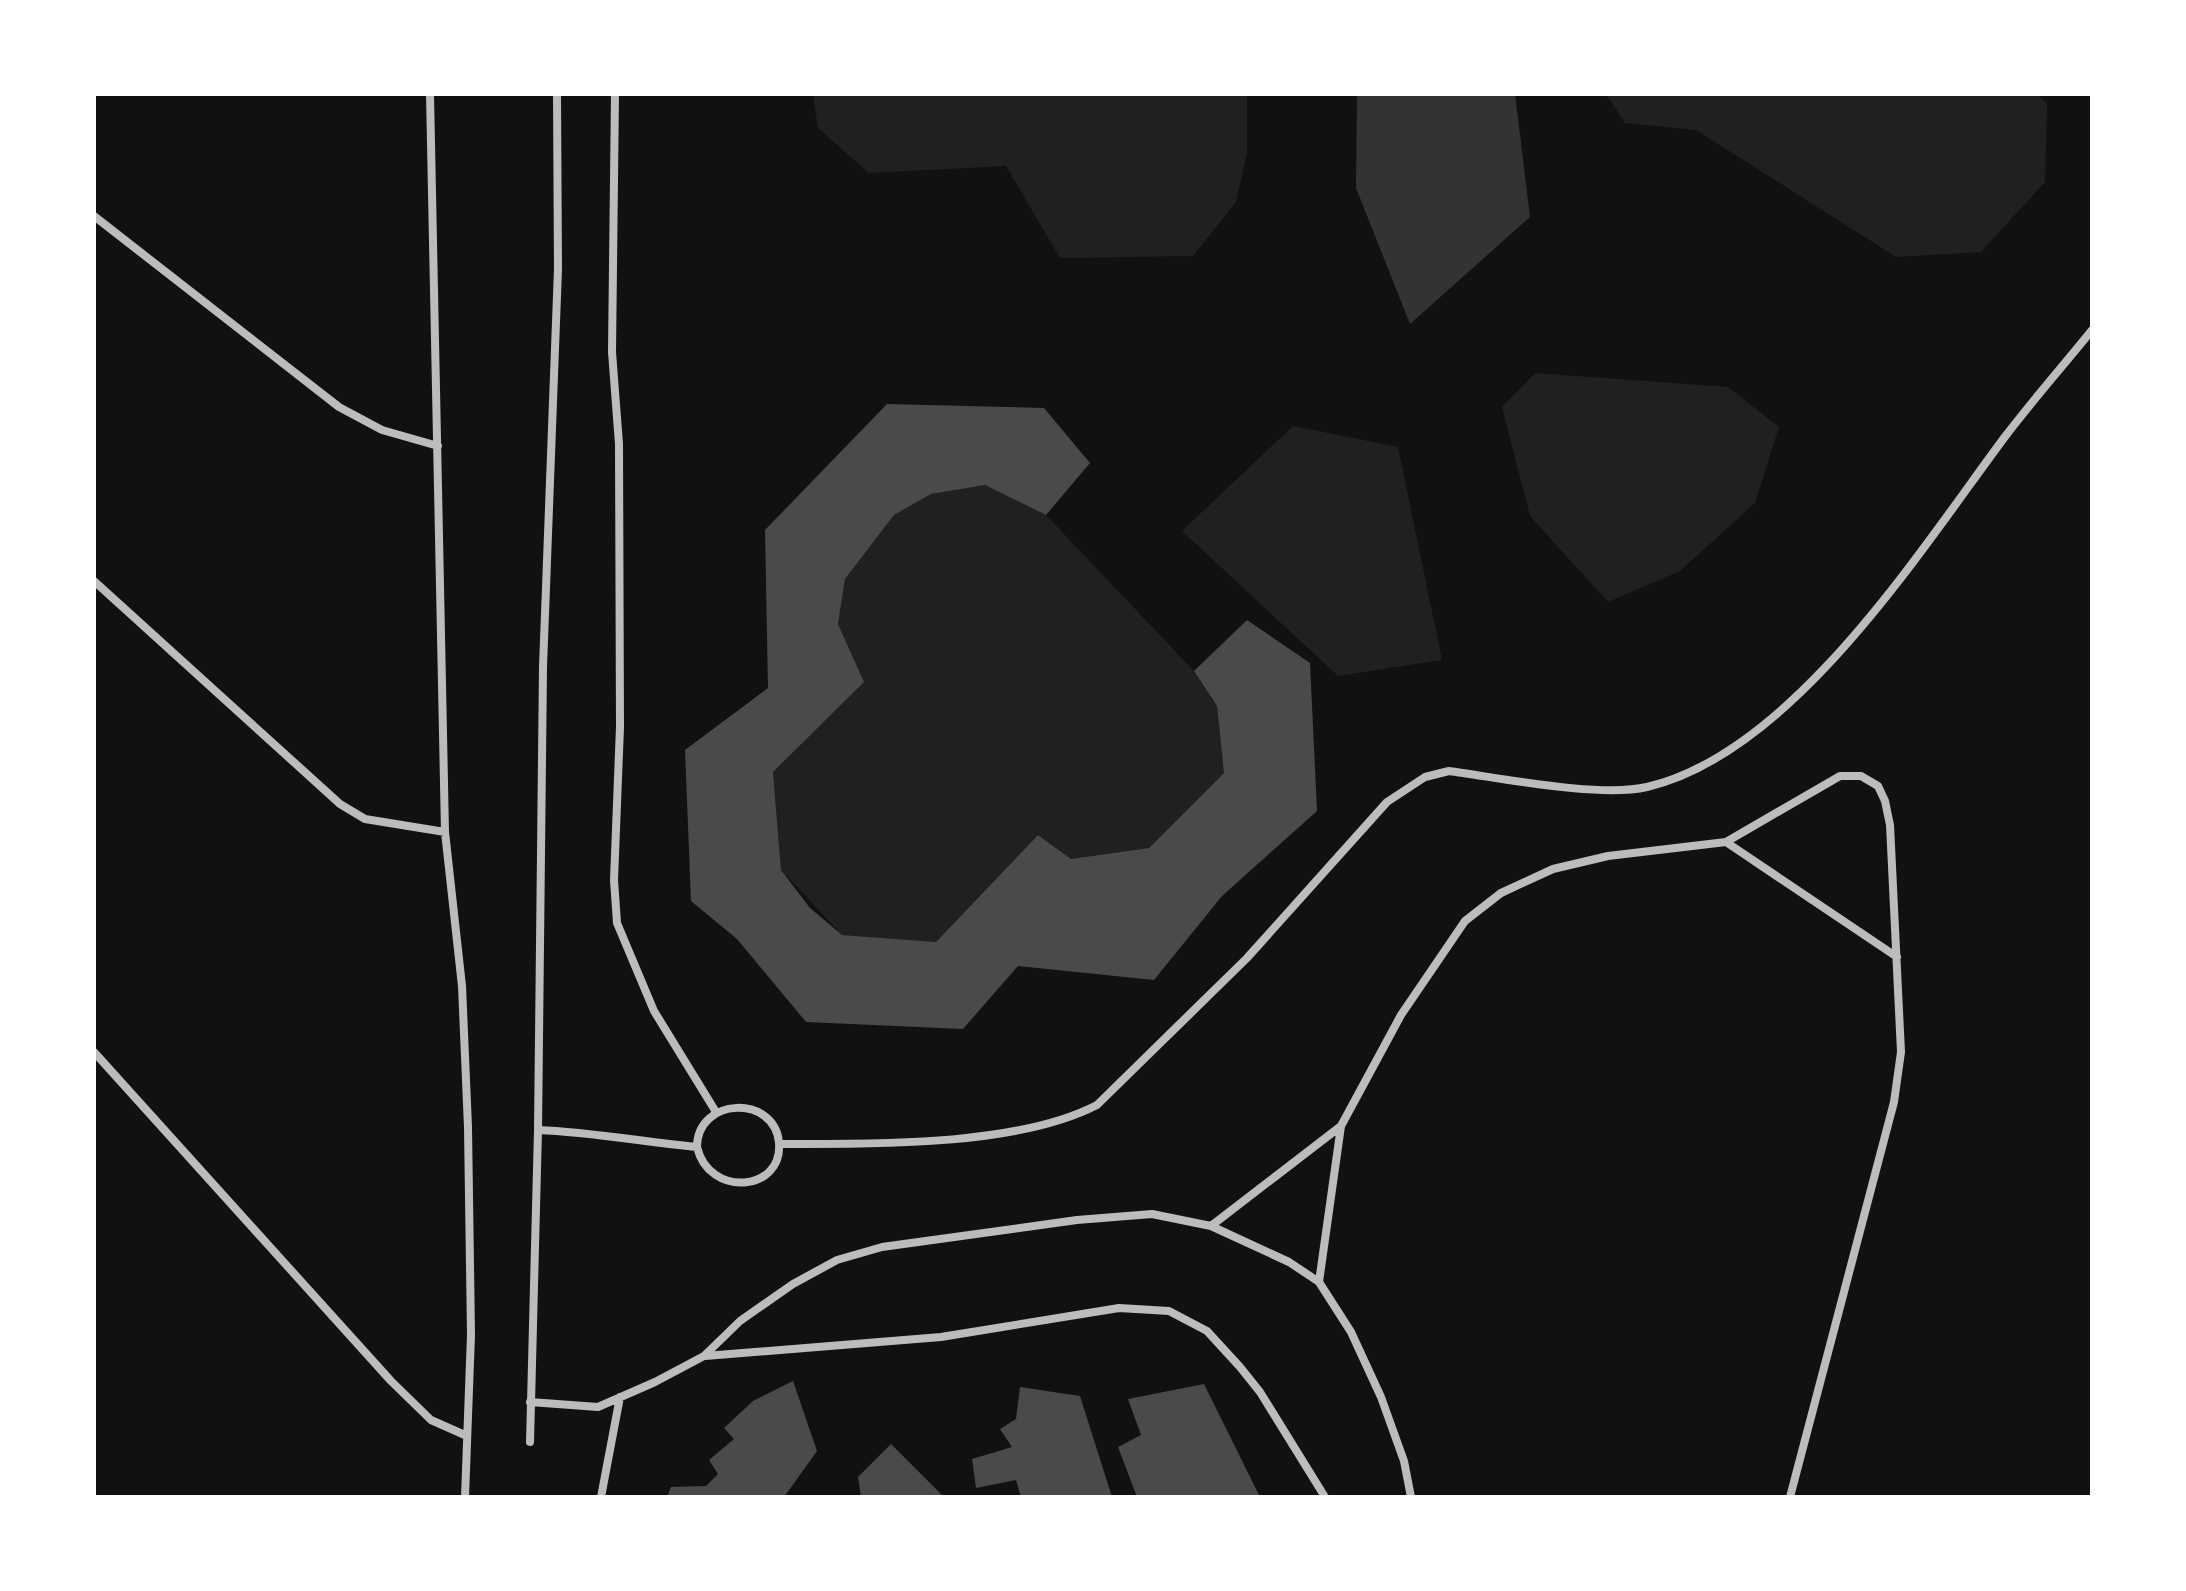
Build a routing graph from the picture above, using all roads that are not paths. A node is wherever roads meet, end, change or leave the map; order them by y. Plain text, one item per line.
1 (430, 94) edge
2 (557, 94) edge
3 (615, 94) edge
4 (94, 216) edge
5 (2092, 330) edge
6 (438, 446) junction
7 (94, 581) edge
8 (445, 832) junction
9 (1726, 842) junction
10 (1897, 957) junction
11 (94, 1052) edge
12 (716, 1112) junction
13 (1341, 1126) junction
14 (538, 1130) junction
15 (779, 1144) junction
16 (697, 1147) junction
17 (1211, 1226) junction
18 (1319, 1282) junction
19 (704, 1356) junction
20 (620, 1397) junction
21 (530, 1402) junction
22 (467, 1436) junction
23 (530, 1442) dead end
24 (465, 1497) edge
25 (601, 1497) edge
26 (1325, 1497) edge
27 (1411, 1497) edge
28 (1790, 1497) edge

1 - 6 street
2 - 14 street
3 - 12 street
4 - 6 street
5 - 15 street
6 - 8 street
7 - 8 street
8 - 22 street
9 - 10 street
9 - 10 street
9 - 13 street
10 - 28 street
11 - 22 street
12 - 15 street
12 - 16 street
13 - 17 street
13 - 18 street
14 - 16 street
14 - 21 street
15 - 16 street
17 - 18 street
17 - 19 street
18 - 27 street
19 - 20 street
19 - 26 street
20 - 21 street
20 - 25 street
21 - 23 street
22 - 24 street

